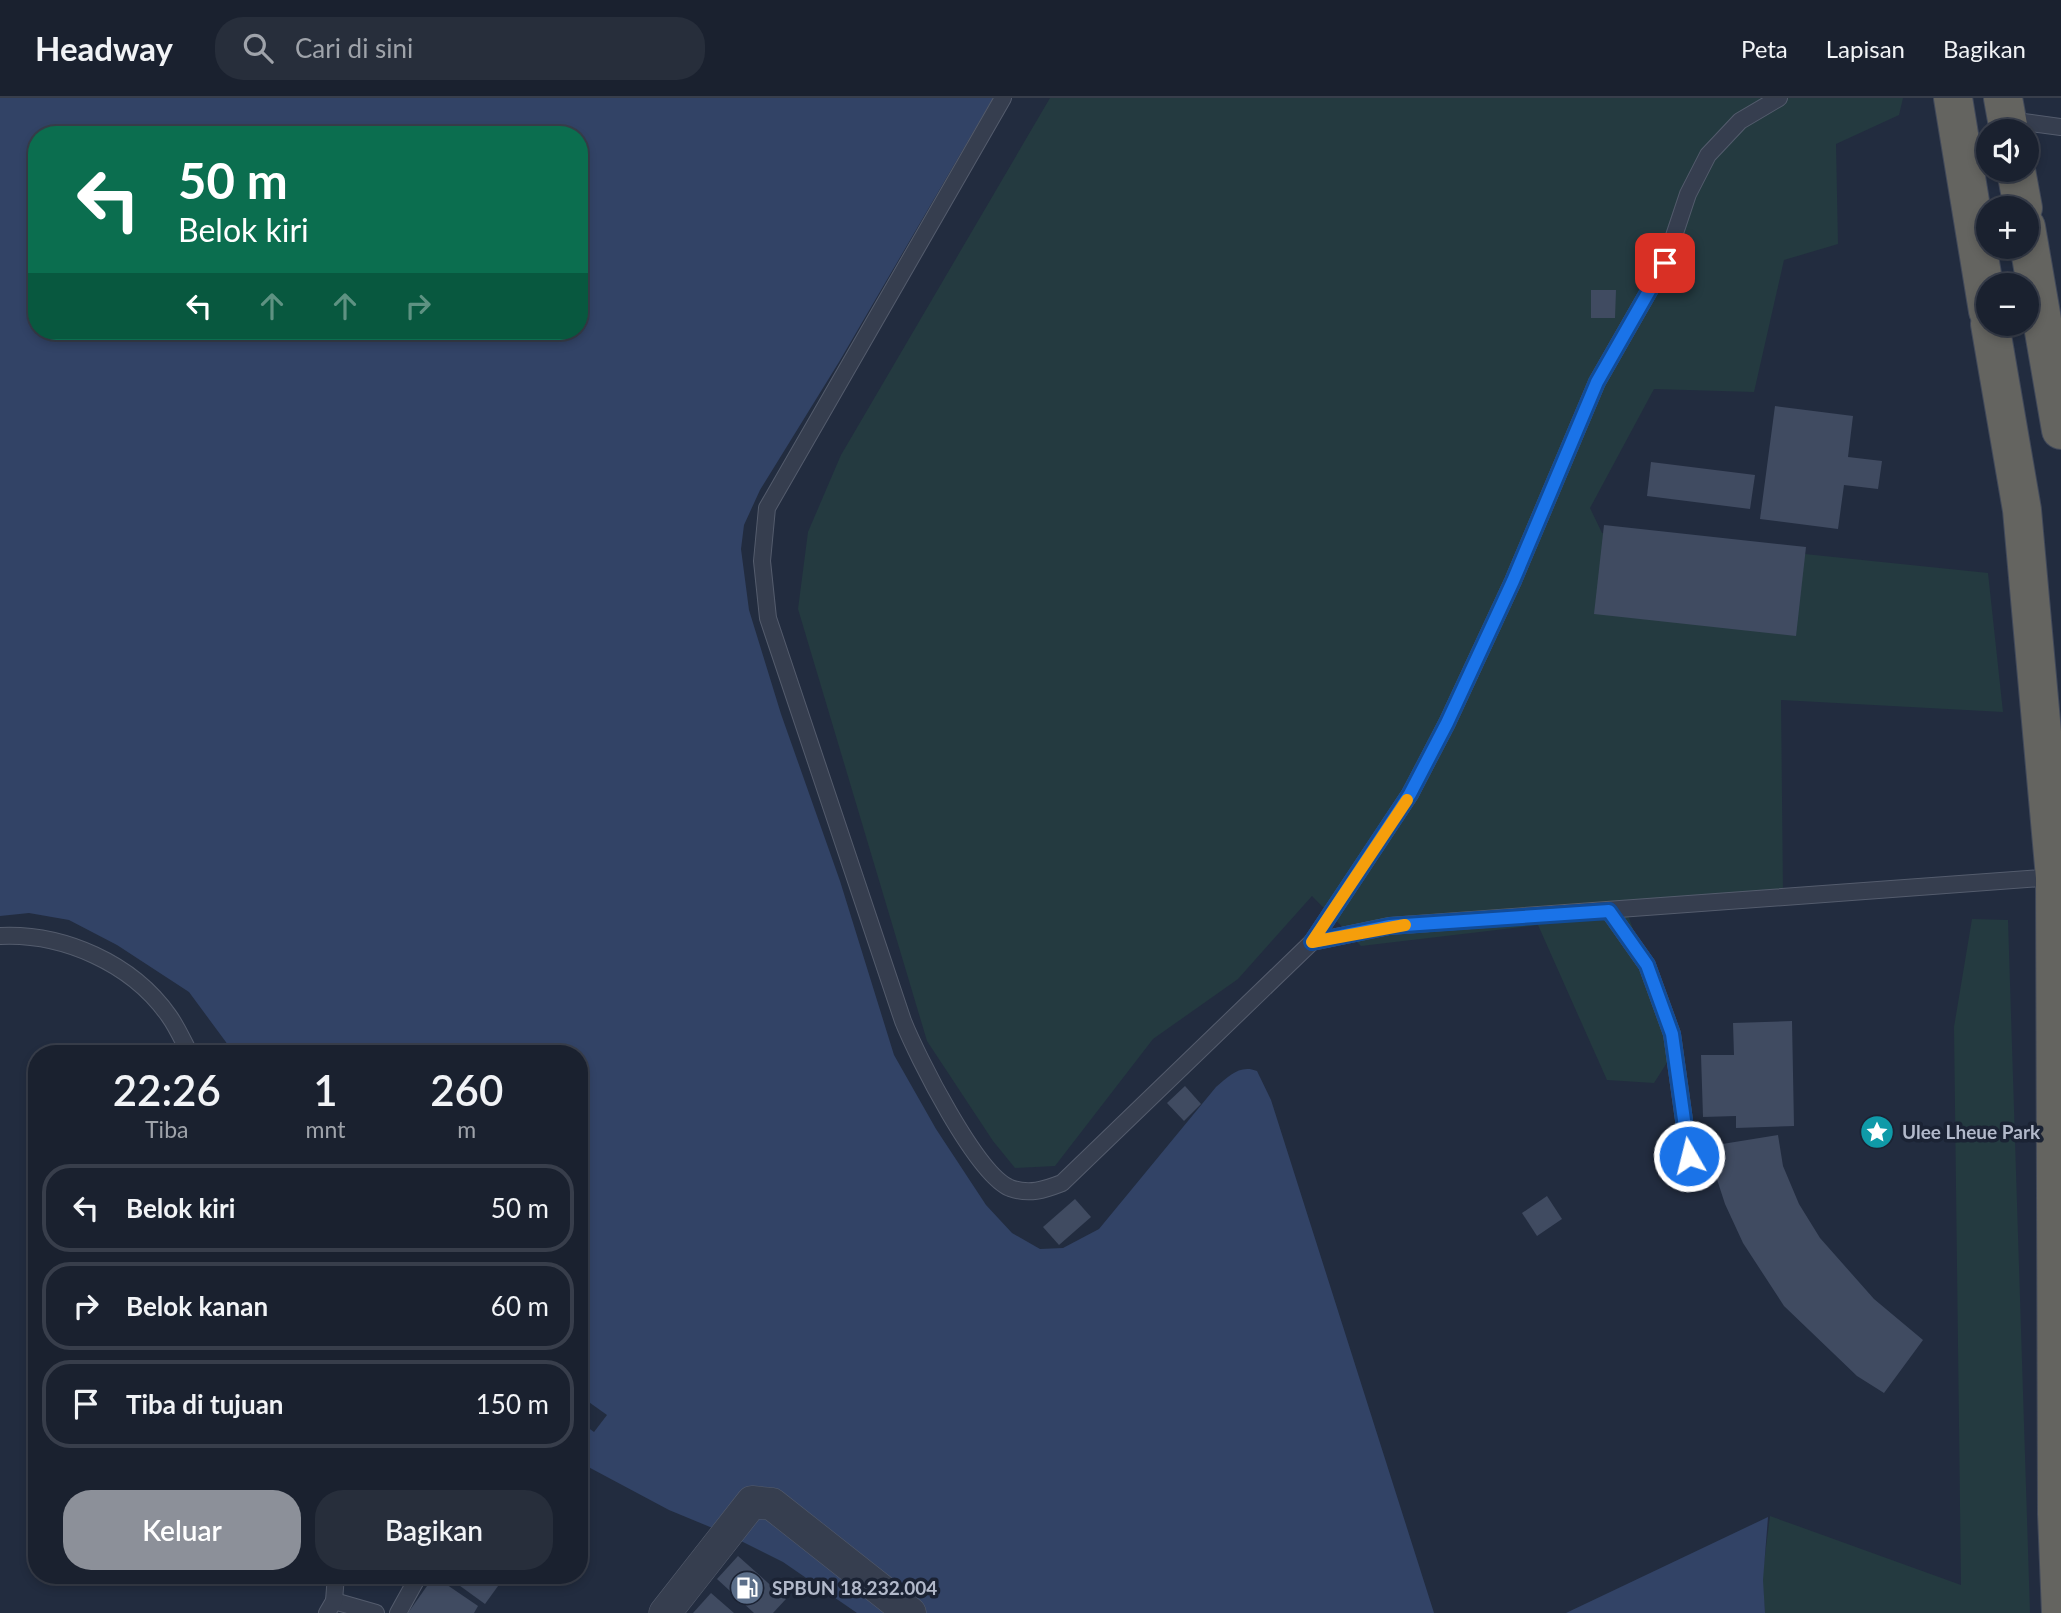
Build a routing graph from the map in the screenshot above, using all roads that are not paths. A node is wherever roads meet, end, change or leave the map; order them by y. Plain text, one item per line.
1 (1003, 98) edge
2 (1779, 98) edge
3 (1953, 98) edge
4 (2006, 116) edge
5 (2061, 127) edge
6 (2032, 259) edge
7 (1982, 273) edge
8 (1992, 336) edge
9 (2061, 430) edge
10 (2058, 877) edge
11 (1609, 911) junction
12 (0, 936) edge
13 (1312, 942) junction
14 (185, 1045) edge
15 (1689, 1156) dead end
16 (334, 1584) edge
17 (414, 1584) edge
18 (330, 1607) edge
19 (376, 1613) edge
20 (398, 1613) edge
21 (666, 1613) edge
22 (910, 1613) edge
23 (2061, 1613) edge

1 - 13 lane
2 - 13 lane
3 - 7 highway
4 - 5 lane
6 - 9 highway
8 - 10 highway
10 - 11 lane
10 - 23 highway
11 - 13 lane
11 - 15 lane
12 - 14 lane
16 - 18 lane
17 - 20 lane
18 - 19 lane
21 - 22 street

